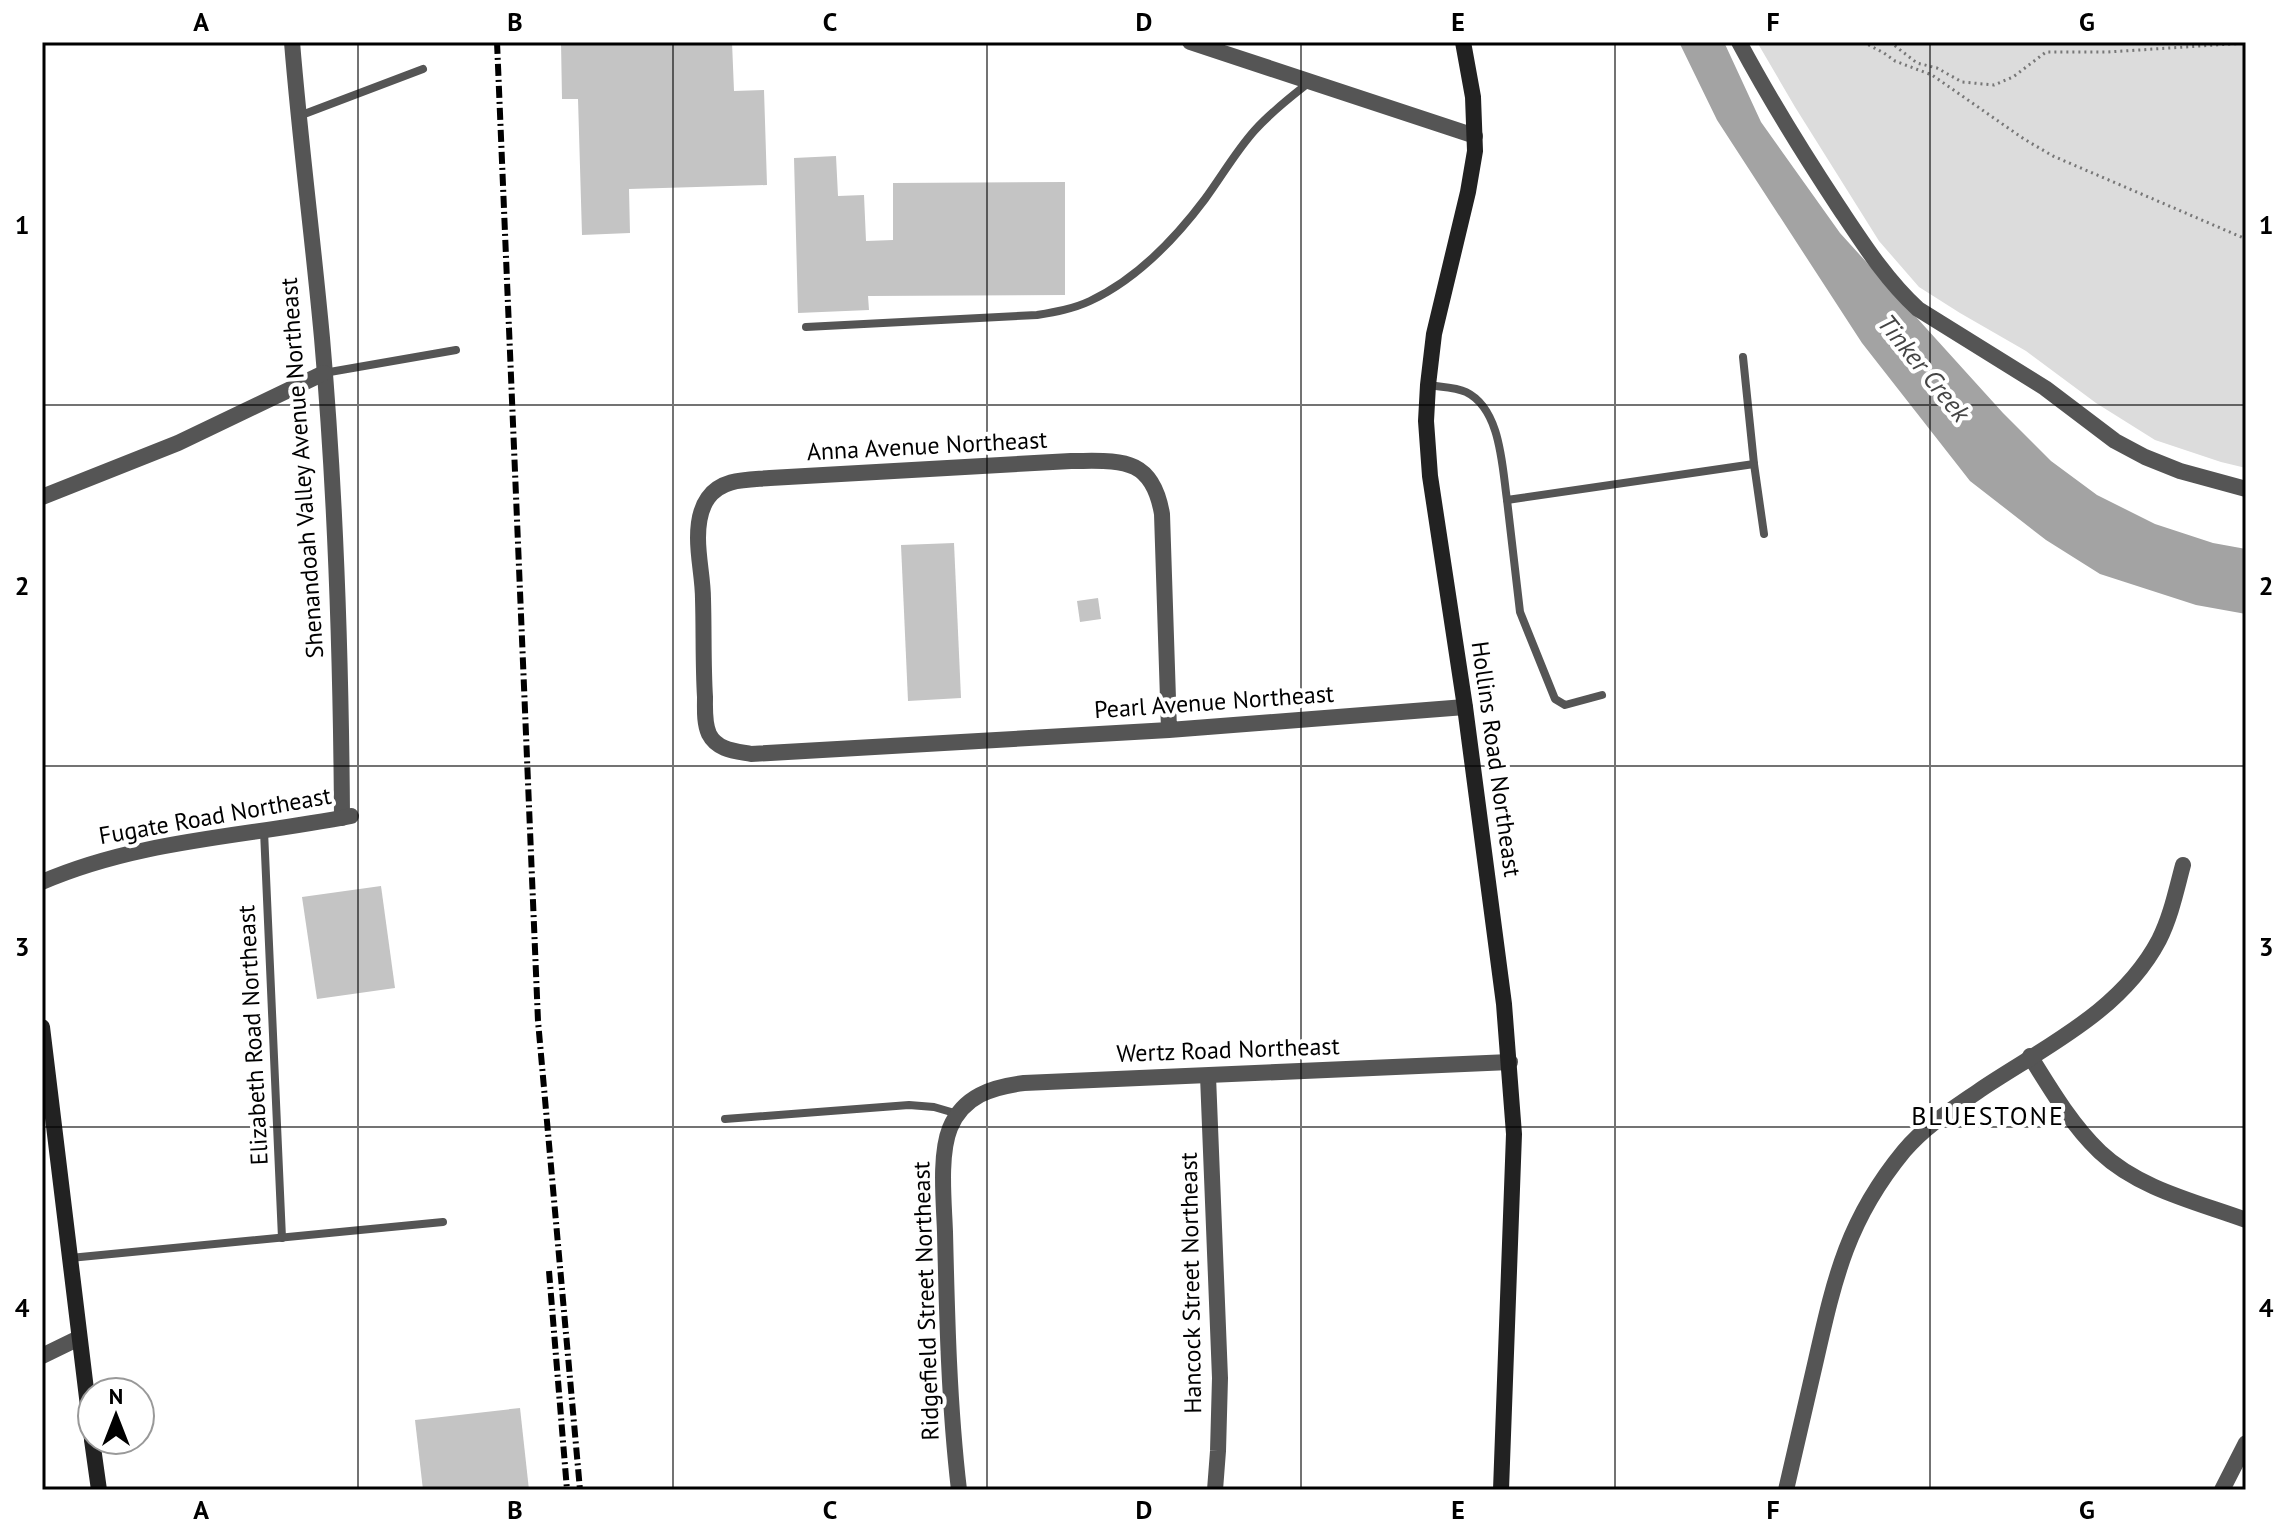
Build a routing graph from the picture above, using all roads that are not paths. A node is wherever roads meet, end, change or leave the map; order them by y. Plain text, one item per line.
1 (292, 42) edge
2 (1190, 42) edge
3 (1463, 42) edge
4 (1739, 42) edge
5 (423, 69) dead end
6 (1312, 81) junction
7 (298, 116) junction
8 (1475, 136) junction
9 (806, 327) dead end
10 (456, 350) dead end
11 (1743, 357) dead end
12 (324, 373) junction
13 (1428, 385) junction
14 (1754, 464) junction
15 (2246, 489) edge
16 (42, 497) edge
17 (1507, 500) junction
18 (1764, 534) dead end
19 (1602, 695) dead end
20 (1465, 707) junction
21 (1169, 730) junction
22 (967, 741) joint
23 (347, 817) joint
24 (264, 831) junction
25 (2183, 865) dead end
26 (42, 882) edge
27 (42, 1027) edge
28 (2030, 1056) junction
29 (1510, 1062) junction
30 (1208, 1076) junction
31 (958, 1114) junction
32 (725, 1119) dead end
33 (2246, 1220) edge
34 (443, 1222) dead end
35 (282, 1238) junction
36 (69, 1258) junction
37 (79, 1338) junction
38 (42, 1356) edge
39 (84, 1376) edge
40 (2246, 1443) edge
41 (94, 1456) edge
42 (99, 1490) edge
43 (959, 1490) edge
44 (1215, 1490) edge
45 (1501, 1490) edge
46 (1786, 1490) edge
47 (2222, 1490) edge

1 - 7 street, Shenandoah Valley Avenue Northeast
2 - 6 street
3 - 8 main road, Hollins Road Northeast
4 - 15 street
5 - 7 lane
6 - 8 street
6 - 9 lane
7 - 12 street, Shenandoah Valley Avenue Northeast
8 - 13 main road, Hollins Road Northeast
10 - 12 lane
11 - 14 lane
12 - 16 street
12 - 23 street, Shenandoah Valley Avenue Northeast
13 - 17 lane
13 - 20 main road, Hollins Road Northeast
14 - 17 lane
14 - 18 lane
17 - 19 lane
20 - 21 street, Pearl Avenue Northeast
20 - 29 main road, Hollins Road Northeast
21 - 22 street, Pearl Avenue Northeast
21 - 22 street, Anna Avenue Northeast
23 - 24 street, Fugate Road Northeast
24 - 26 street, Fugate Road Northeast
24 - 35 lane, Elizabeth Road Northeast
25 - 28 street
27 - 36 main road
28 - 33 street
28 - 46 street
29 - 30 street, Wertz Road Northeast
29 - 45 main road, Hollins Road Northeast
30 - 31 street, Wertz Road Northeast
30 - 44 street, Hancock Street Northeast
31 - 32 lane
31 - 43 street, Ridgefield Street Northeast
34 - 35 lane
35 - 36 lane
36 - 37 main road
37 - 38 street
37 - 39 main road
40 - 47 street
41 - 42 main road

